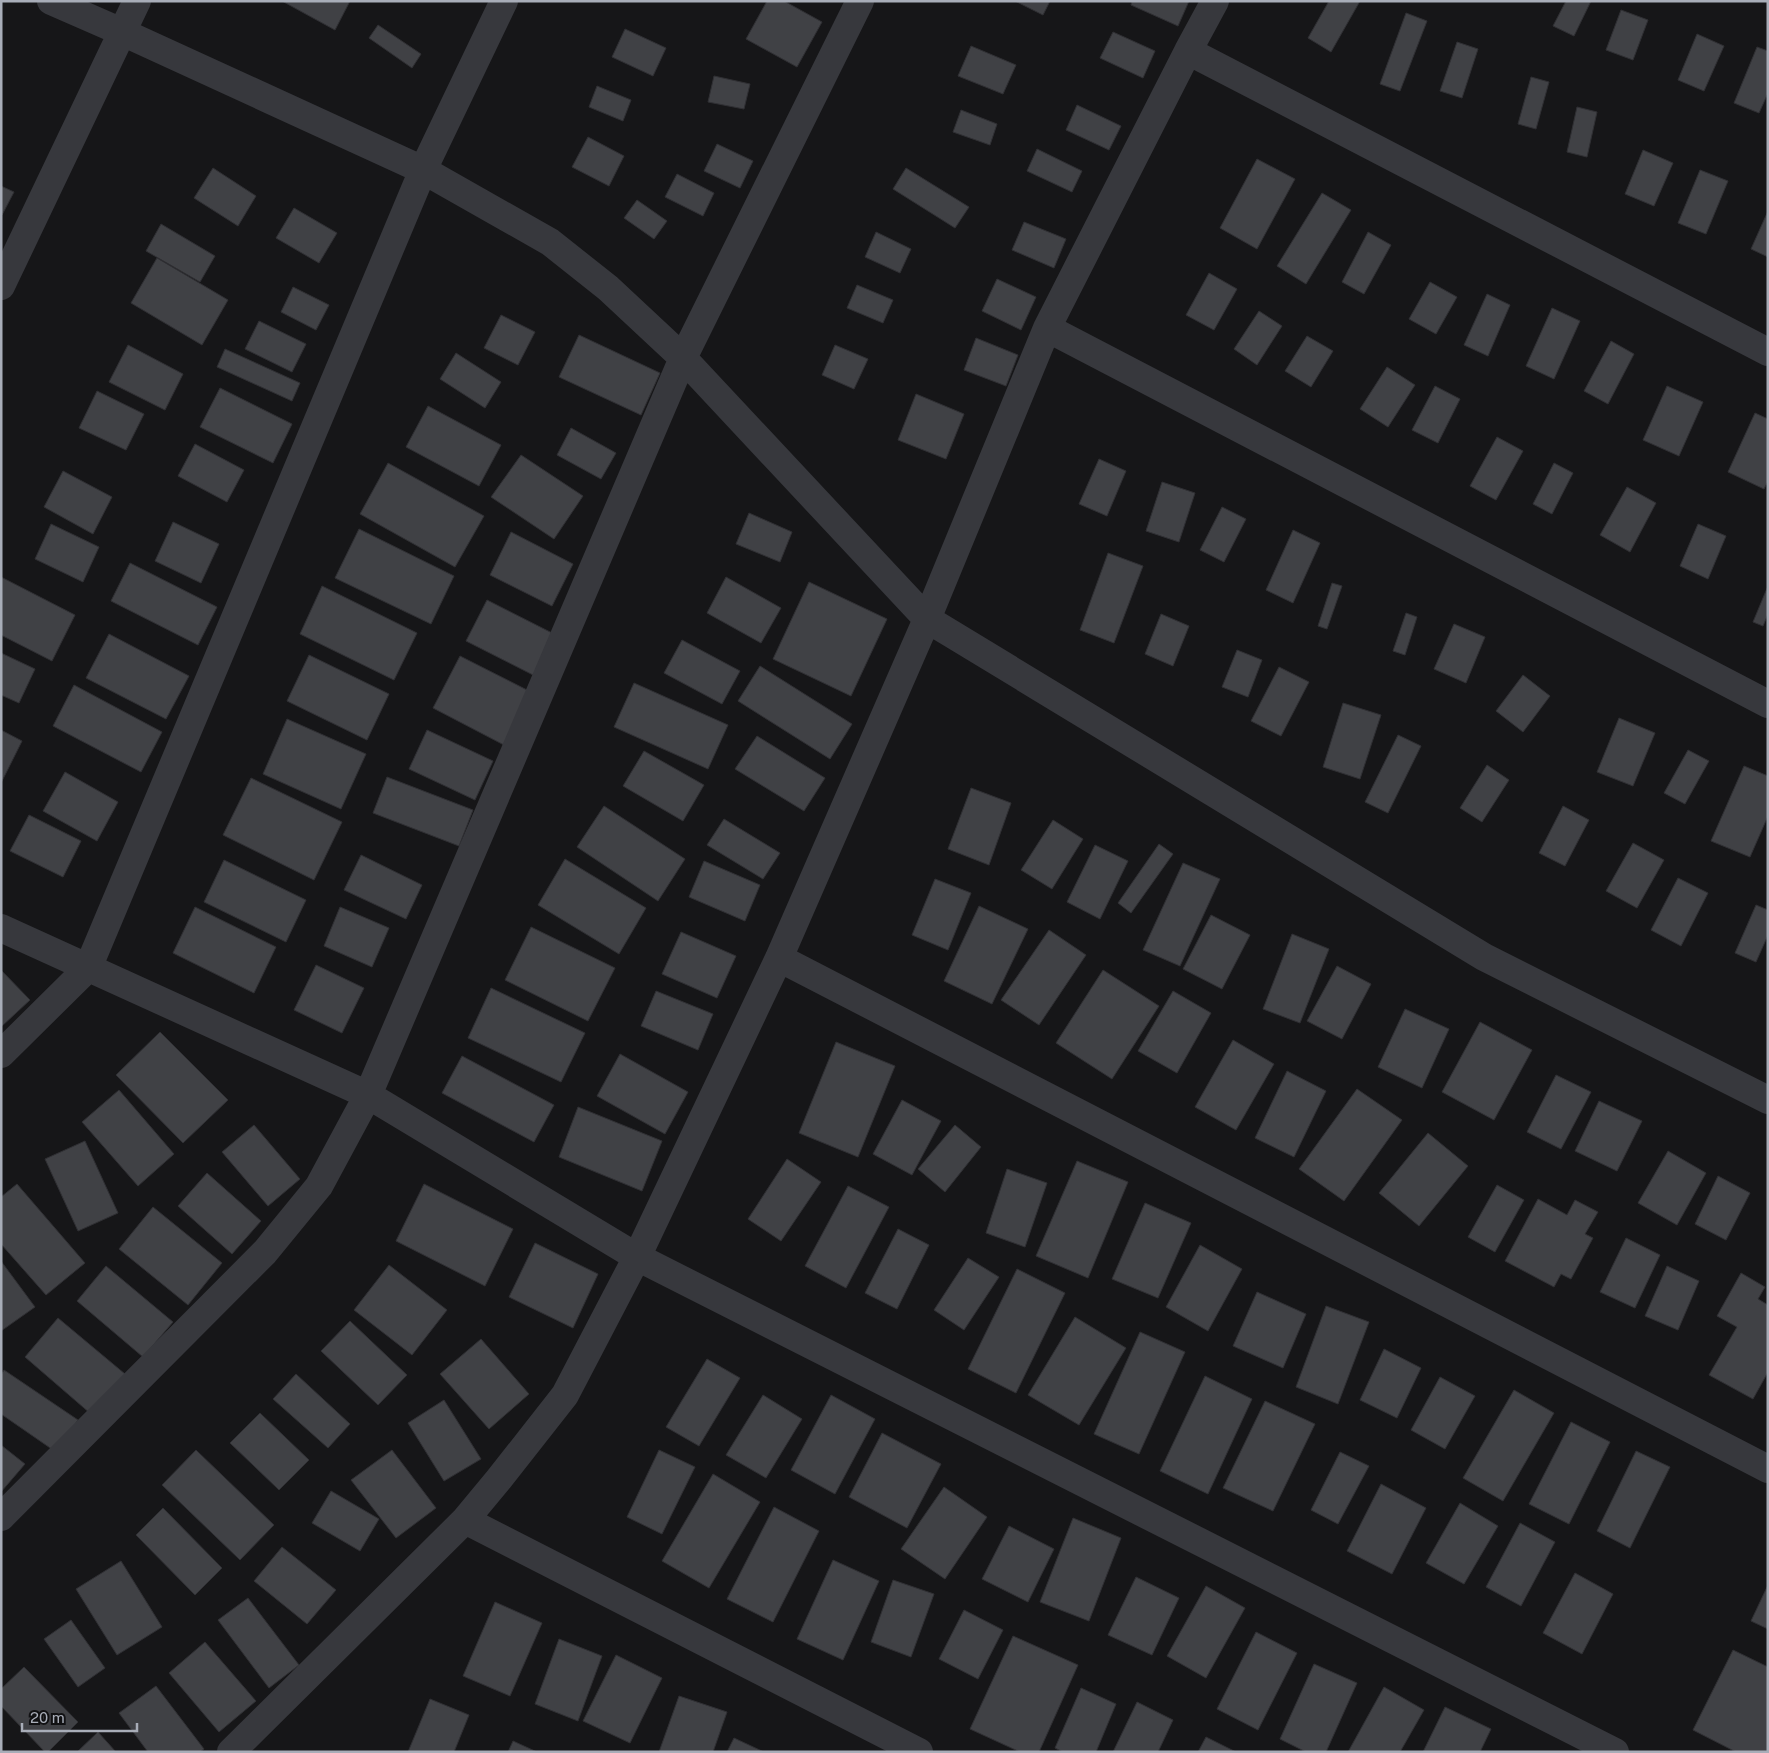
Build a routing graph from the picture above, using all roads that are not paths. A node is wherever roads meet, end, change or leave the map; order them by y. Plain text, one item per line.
1 (51, 1) edge
2 (137, 1) edge
3 (504, 1) edge
4 (860, 1) edge
5 (1215, 1) edge
6 (122, 32) junction
7 (1188, 52) junction
8 (423, 170) junction
9 (1, 286) edge
10 (1047, 328) junction
11 (1768, 352) edge
12 (682, 358) junction
13 (927, 619) junction
14 (1768, 704) edge
15 (1, 928) edge
16 (779, 958) junction
17 (88, 968) junction
18 (1, 1054) edge
19 (368, 1095) junction
20 (1768, 1100) edge
21 (637, 1257) junction
22 (1768, 1469) edge
23 (1, 1517) edge
24 (465, 1520) junction
25 (231, 1752) edge
26 (919, 1752) edge
27 (1615, 1752) edge

1 - 6 street
2 - 6 street
3 - 8 street
4 - 12 street
5 - 7 street
6 - 8 street
6 - 9 street
7 - 10 street
7 - 11 street
8 - 12 street
8 - 17 street
10 - 13 street
10 - 14 street
12 - 13 street
12 - 19 street
13 - 16 street
13 - 20 street
15 - 17 street
16 - 21 street
16 - 22 street
17 - 18 street
17 - 19 street
19 - 21 street
19 - 23 street
21 - 24 street
21 - 27 street
24 - 25 street
24 - 26 street

